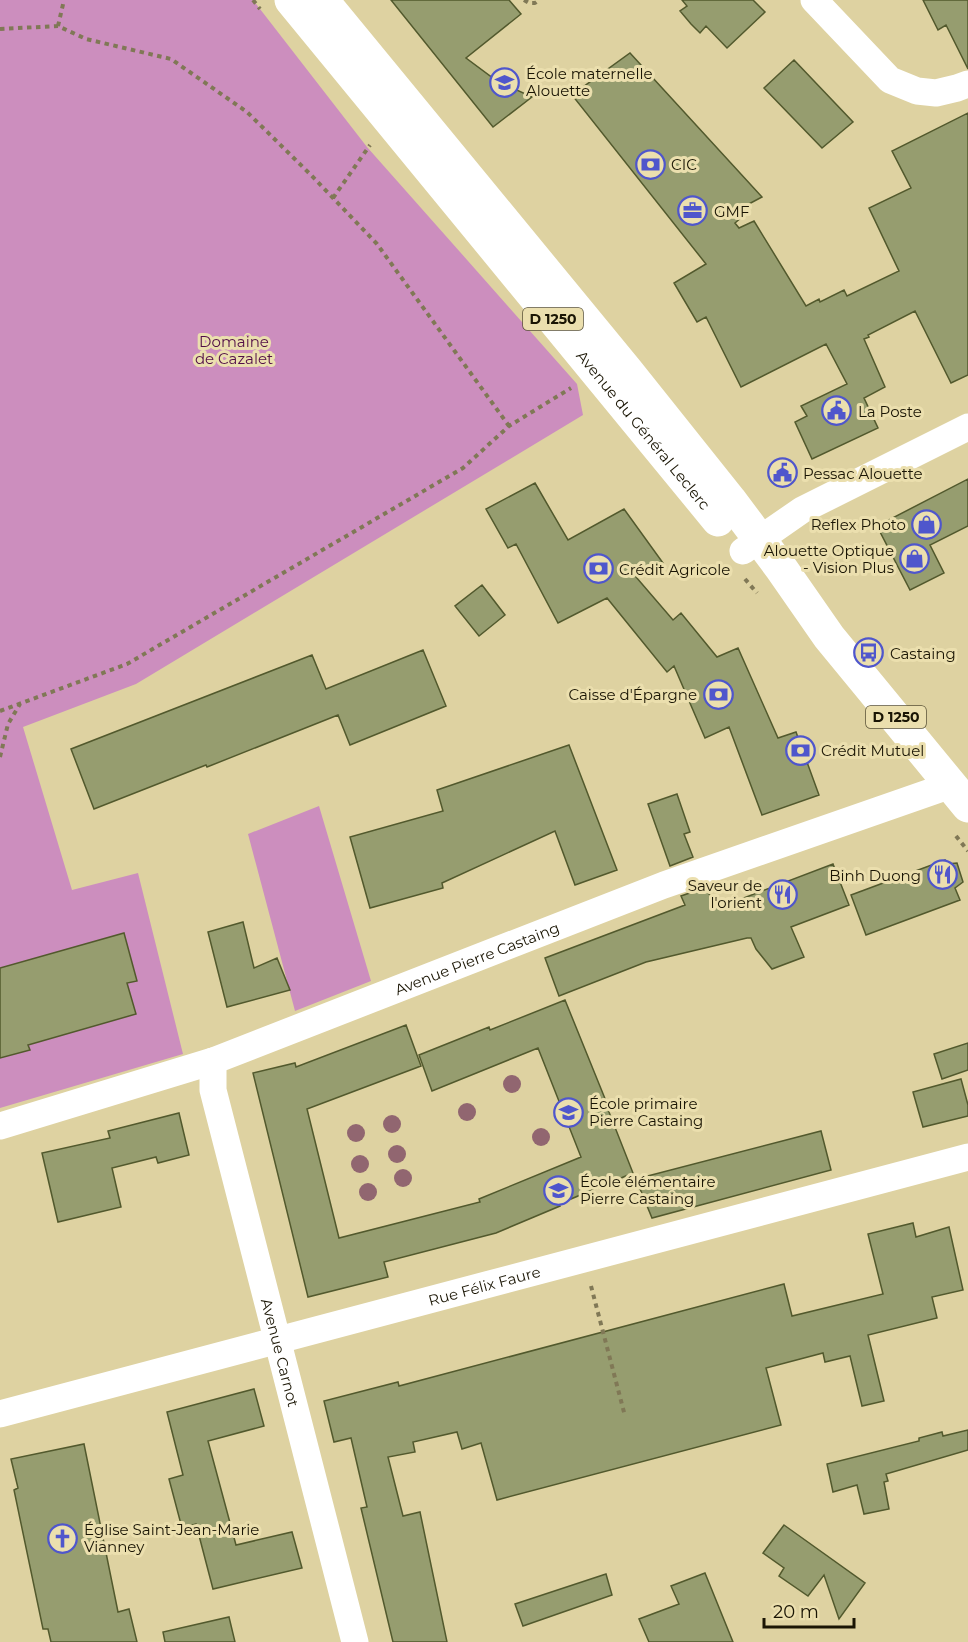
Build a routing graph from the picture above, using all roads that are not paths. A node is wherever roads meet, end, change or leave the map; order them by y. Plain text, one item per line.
1 (291, 0) edge
2 (322, 0) edge
3 (814, 0) edge
4 (968, 84) edge
5 (968, 427) edge
6 (751, 545) junction
7 (959, 795) edge
8 (213, 1061) junction
9 (0, 1126) edge
10 (968, 1157) edge
11 (279, 1341) junction
12 (0, 1414) edge
13 (355, 1642) edge

1 - 6 main road, Avenue du Général Leclerc / D 1250
2 - 6 main road, Avenue du Général Leclerc / D 1250
3 - 4 street
5 - 6 street
6 - 7 main road, Avenue du Général Leclerc / D 1250
7 - 8 street, Avenue Pierre Castaing
8 - 9 street, Avenue Pierre Castaing
8 - 11 street, Avenue Carnot
10 - 11 street, Rue Félix Faure
11 - 12 street, Rue Félix Faure
11 - 13 street, Avenue Carnot

